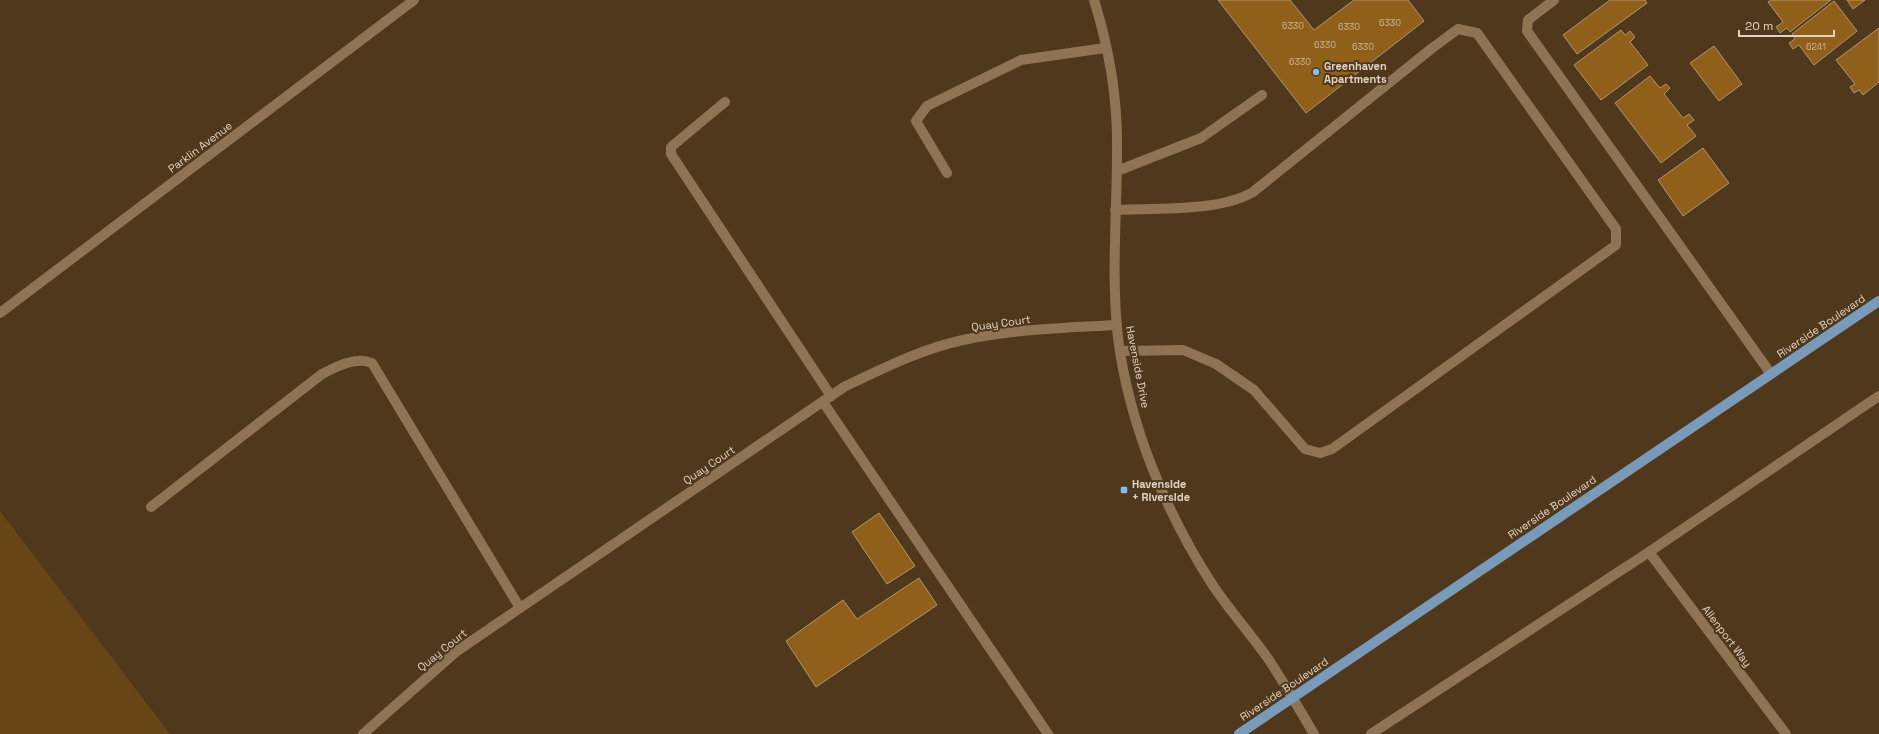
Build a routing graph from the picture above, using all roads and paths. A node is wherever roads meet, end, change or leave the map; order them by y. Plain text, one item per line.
1 (414, 0) edge
2 (1094, 0) edge
3 (1554, 0) edge
4 (1106, 48) junction
5 (1262, 95) dead end
6 (725, 102) dead end
7 (1117, 171) junction
8 (947, 173) dead end
9 (1115, 210) junction
10 (1879, 301) edge
11 (0, 313) edge
12 (1117, 325) junction
13 (1121, 351) junction
14 (1771, 374) junction
15 (1879, 396) edge
16 (827, 399) junction
17 (151, 506) dead end
18 (1649, 552) junction
19 (520, 608) junction
20 (1292, 698) junction
21 (363, 734) edge
22 (1048, 734) edge
23 (1239, 734) edge
24 (1314, 734) edge
25 (1371, 734) edge
26 (1786, 734) edge

1 - 11 street, Parklin Avenue
2 - 4 street, Havenside Drive
3 - 14 street
4 - 7 street, Havenside Drive
4 - 8 street
5 - 7 street
6 - 16 street
7 - 9 street, Havenside Drive
9 - 12 street, Havenside Drive
9 - 13 street
10 - 14 main road, Riverside Boulevard
12 - 13 street, Havenside Drive
12 - 16 street, Quay Court
13 - 20 street, Havenside Drive
14 - 20 main road, Riverside Boulevard
15 - 18 street
16 - 19 street, Quay Court
16 - 22 street
17 - 19 street
18 - 25 street
18 - 26 street, Allenport Way
19 - 21 street, Quay Court
20 - 23 main road, Riverside Boulevard
20 - 24 street, Havenside Drive

